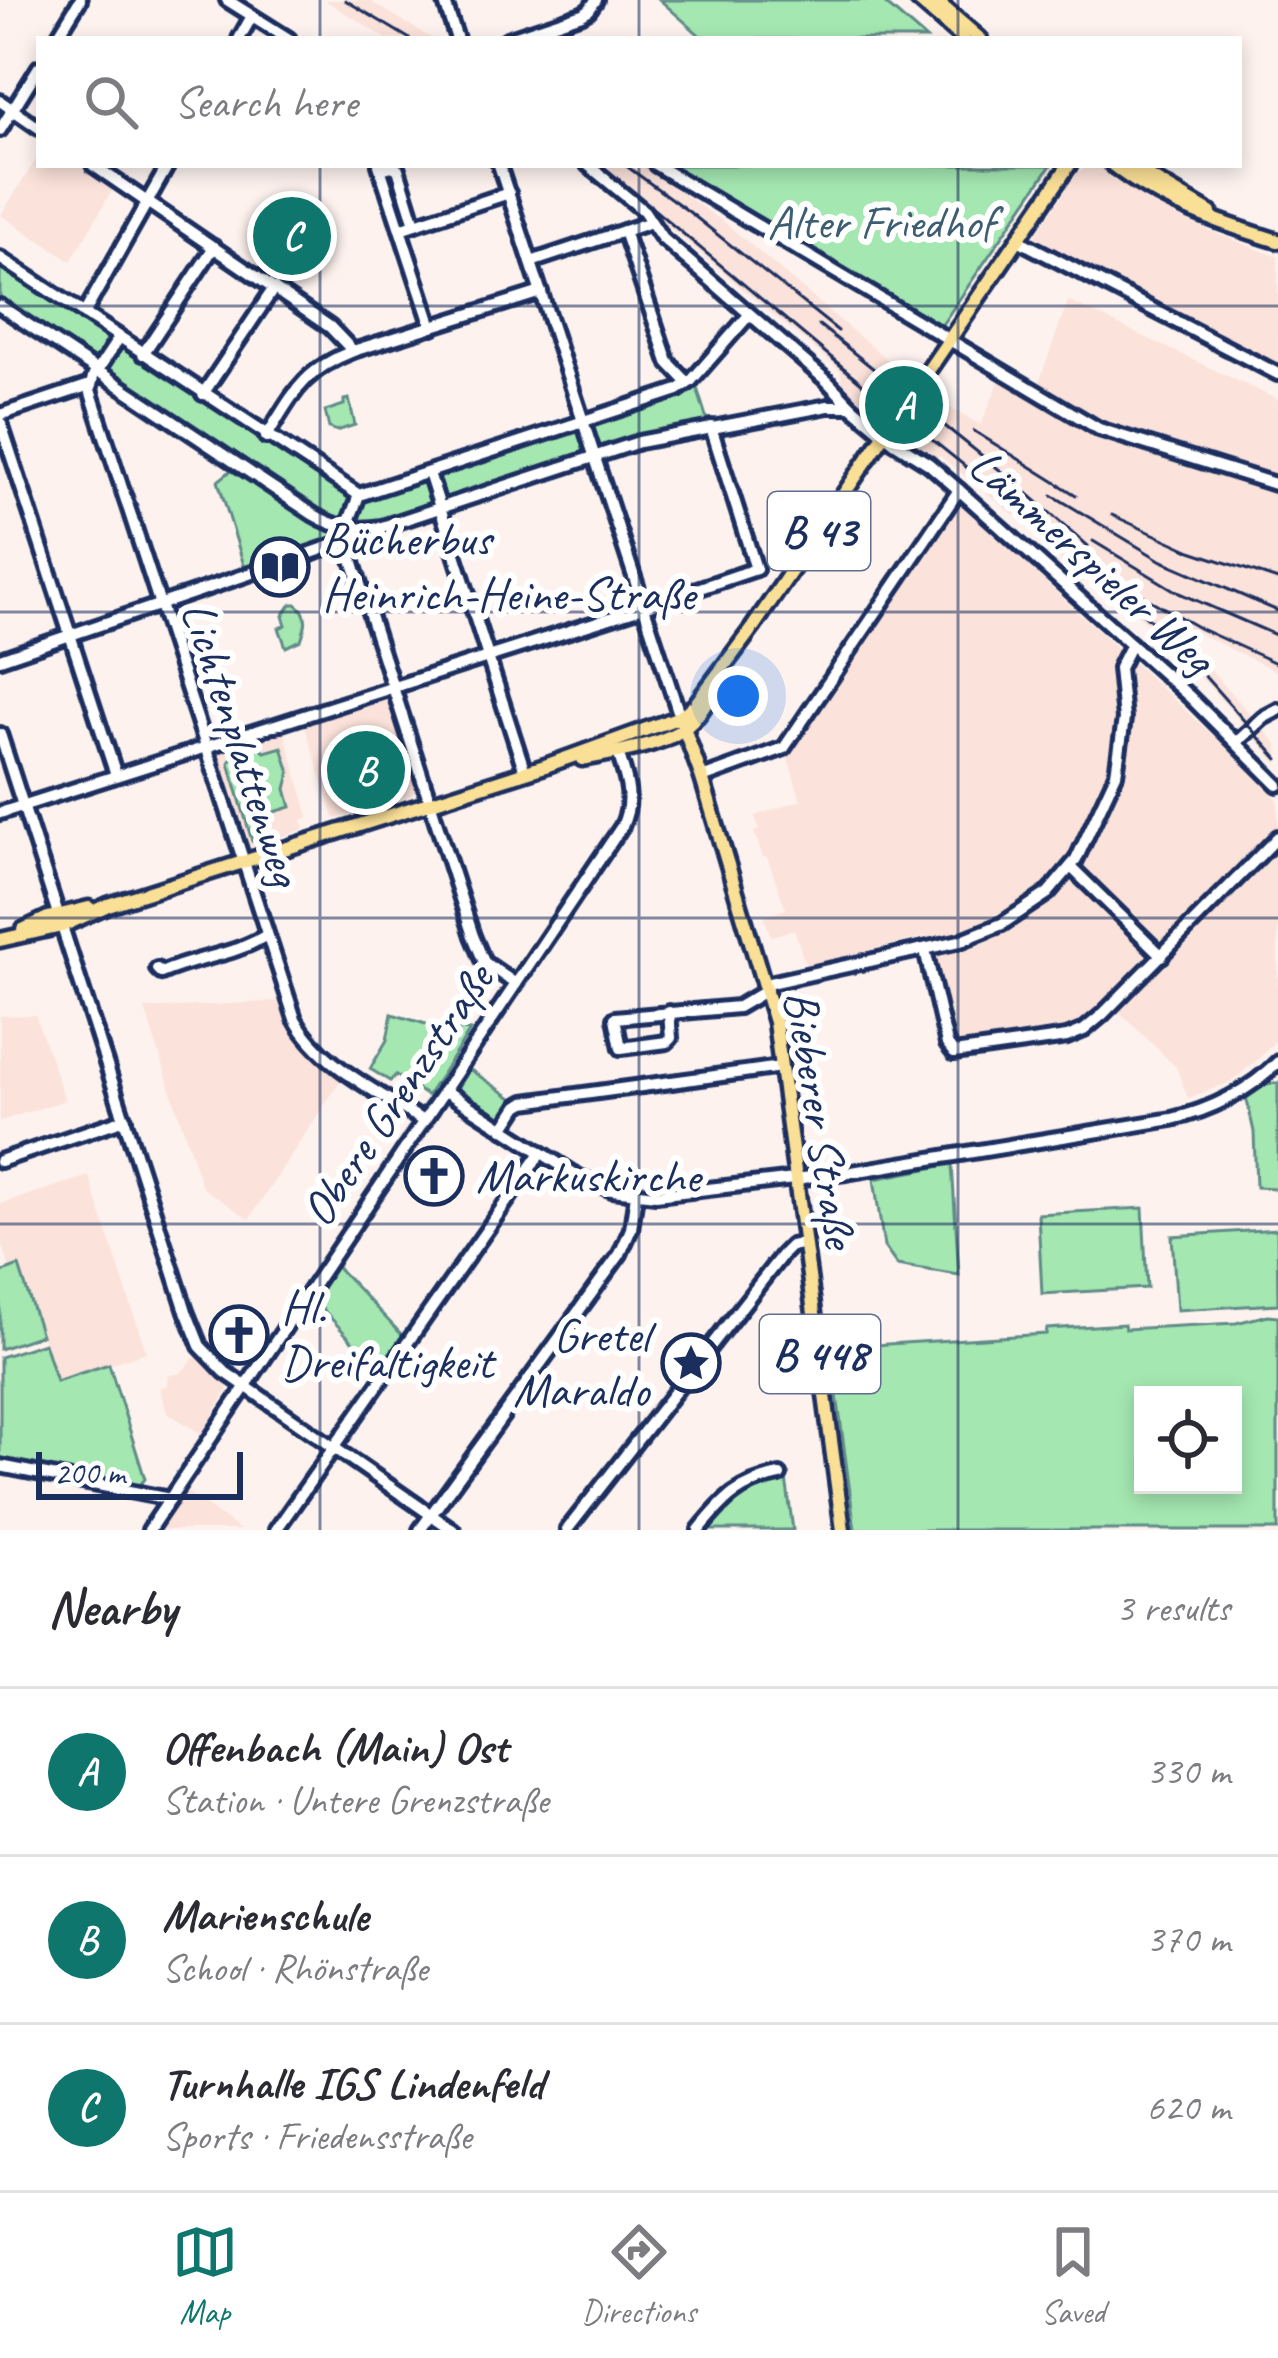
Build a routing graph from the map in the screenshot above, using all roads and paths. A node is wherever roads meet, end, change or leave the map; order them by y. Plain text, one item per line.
1 (80, 0) edge
2 (227, 0) edge
3 (445, 0) edge
4 (596, 0) edge
5 (918, 0) edge
6 (935, 0) edge
7 (252, 16) junction
8 (62, 36) edge
9 (241, 36) edge
10 (284, 36) edge
11 (457, 36) edge
12 (516, 36) edge
13 (960, 36) edge
14 (977, 36) edge
15 (36, 72) edge
16 (0, 101) edge
17 (13, 110) junction
18 (36, 126) edge
19 (0, 130) edge
20 (97, 168) edge
21 (166, 168) edge
22 (380, 168) edge
23 (396, 168) edge
24 (500, 168) edge
25 (592, 168) edge
26 (661, 168) edge
27 (1065, 168) edge
28 (1117, 168) edge
29 (1134, 168) edge
30 (508, 194) junction
31 (147, 202) junction
32 (1221, 220) junction
33 (651, 222) junction
34 (415, 224) junction
35 (400, 229) junction
36 (624, 231) junction
37 (1018, 240) junction
38 (1278, 242) edge
39 (214, 247) junction
40 (0, 258) edge
41 (531, 262) junction
42 (274, 288) junction
43 (541, 292) junction
44 (0, 306) edge
45 (84, 314) junction
46 (748, 315) junction
47 (432, 327) junction
48 (119, 338) junction
49 (949, 342) junction
50 (353, 351) junction
51 (143, 354) junction
52 (96, 371) junction
53 (1278, 374) edge
54 (827, 381) junction
55 (688, 383) junction
56 (919, 384) tunnel mouth
57 (90, 385) junction
58 (203, 394) junction
59 (851, 406) junction
60 (817, 408) junction
61 (0, 418) edge
62 (895, 418) tunnel mouth
63 (584, 420) junction
64 (711, 427) junction
65 (884, 434) junction
66 (266, 436) junction
67 (596, 456) junction
68 (429, 473) junction
69 (1278, 484) edge
70 (959, 490) junction
71 (359, 495) junction
72 (440, 508) junction
73 (346, 535) junction
74 (757, 569) junction
75 (781, 586) junction
76 (159, 604) junction
77 (644, 607) junction
78 (753, 627) junction
79 (70, 635) junction
80 (1131, 644) junction
81 (489, 657) junction
82 (0, 659) edge
83 (394, 687) junction
84 (670, 689) junction
85 (703, 693) junction
86 (1278, 710) edge
87 (682, 723) junction
88 (0, 734) edge
89 (1237, 742) junction
90 (205, 746) junction
91 (618, 752) junction
92 (545, 766) junction
93 (525, 772) junction
94 (116, 775) junction
95 (702, 778) junction
96 (1278, 785) edge
97 (431, 802) junction
98 (23, 806) junction
99 (0, 813) edge
100 (1278, 837) edge
101 (244, 862) junction
102 (1072, 868) junction
103 (60, 920) junction
104 (267, 934) junction
105 (6, 938) edge
106 (925, 950) junction
107 (1162, 956) junction
108 (157, 969) dead end
109 (516, 984) junction
110 (766, 987) junction
111 (669, 1012) junction
112 (1278, 1062) edge
113 (781, 1067) junction
114 (444, 1090) junction
115 (125, 1119) junction
116 (423, 1121) junction
117 (502, 1129) junction
118 (540, 1154) junction
119 (0, 1161) edge
120 (796, 1178) junction
121 (636, 1194) junction
122 (805, 1249) junction
123 (245, 1386) junction
124 (335, 1446) junction
125 (0, 1466) edge
126 (780, 1475) dead end
127 (170, 1499) junction
128 (431, 1514) junction
129 (149, 1530) edge
130 (277, 1530) edge
131 (420, 1530) edge
132 (453, 1530) edge
133 (567, 1530) edge
134 (699, 1530) edge
135 (843, 1530) edge

1 - 8 street
2 - 7 street
3 - 11 street
4 - 12 street
5 - 13 main road
6 - 14 main road
7 - 9 street
7 - 10 street
15 - 17 street
16 - 17 street
17 - 18 street
17 - 19 street
20 - 31 street
21 - 31 street
22 - 35 street
23 - 34 street
24 - 30 street, Bieberer Straße
25 - 33 street, Lämmerspieler Weg
26 - 49 street
27 - 37 main road
28 - 32 main road
29 - 32 main road
30 - 34 street
30 - 41 street, Bieberer Straße
31 - 39 street
31 - 45 street
32 - 38 main road
33 - 36 street
33 - 46 street, Lämmerspieler Weg
34 - 35 street
35 - 47 street
36 - 41 street
36 - 55 street
37 - 49 main road
37 - 53 street
39 - 42 street
39 - 51 street
40 - 45 street
41 - 43 street, Bieberer Straße
42 - 50 street
42 - 58 street
43 - 47 street
43 - 63 street, Bieberer Straße
44 - 52 street
45 - 48 street
46 - 54 street, Lämmerspieler Weg
46 - 55 street
47 - 50 street
48 - 51 street
48 - 52 street
49 - 56 main road
49 - 69 street
50 - 66 street
51 - 58 street
52 - 57 street
52 - 73 street
54 - 59 street, Lämmerspieler Weg
54 - 60 street
55 - 63 street
57 - 61 street
57 - 76 street, Lichtenplattenweg
58 - 66 street
59 - 60 street
59 - 65 street, Lämmerspieler Weg
60 - 64 street
61 - 79 street
62 - 65 main road, B 43
63 - 67 street, Bieberer Straße
63 - 68 street
64 - 67 street
64 - 74 street
65 - 70 street, Lämmerspieler Weg
65 - 75 main road, B 43
66 - 71 street
67 - 72 street
67 - 77 street, Bieberer Straße
68 - 71 street
68 - 72 street
70 - 80 street, Lämmerspieler Weg
70 - 95 street
71 - 73 street
72 - 73 street
72 - 81 street
73 - 76 street
73 - 83 street
74 - 75 street
74 - 77 street
75 - 78 main road, B 43
76 - 79 street
76 - 90 street, Lichtenplattenweg
77 - 81 street
77 - 84 street, Bieberer Straße
78 - 85 main road, B 43
78 - 87 main road, B 43
79 - 82 street
79 - 94 street
80 - 89 street, Lämmerspieler Weg
80 - 102 street
81 - 83 street
81 - 93 street
83 - 90 street
83 - 97 street
84 - 85 street
84 - 87 street, Bieberer Straße
85 - 87 main road, B 43
86 - 89 street
87 - 91 main road, B 43
87 - 92 main road, B 43
87 - 95 main road, Bieberer Straße / B 448
88 - 98 street
89 - 96 street, Lämmerspieler Weg
90 - 94 street
90 - 101 street, Lichtenplattenweg
91 - 92 main road, B 43
91 - 109 street, Obere Grenzstraße
92 - 93 main road, B 43
93 - 97 main road, B 43
94 - 98 street
95 - 110 main road, Bieberer Straße / B 448
97 - 101 main road, B 43
97 - 109 street
98 - 99 street
98 - 103 street
100 - 107 street
101 - 103 main road, B 43
101 - 104 street, Lichtenplattenweg
102 - 106 street
102 - 107 street
103 - 105 main road, B 43
103 - 115 street
104 - 108 street
104 - 116 street, Lichtenplattenweg
106 - 107 street
106 - 110 street
109 - 114 street, Obere Grenzstraße
110 - 111 street
110 - 113 main road, Bieberer Straße / B 448
111 - 111 street
112 - 120 street
113 - 117 street
113 - 120 main road, Bieberer Straße / B 448
114 - 116 street, Obere Grenzstraße
114 - 117 street
115 - 119 street
115 - 123 street
116 - 123 street, Obere Grenzstraße
117 - 118 street
118 - 121 street
118 - 124 street
120 - 121 street
120 - 122 main road, Bieberer Straße / B 448
121 - 128 street
122 - 133 street
122 - 135 main road, Bieberer Straße / B 448
123 - 124 street
123 - 127 street, Obere Grenzstraße
124 - 128 street
124 - 130 street
125 - 127 street
126 - 134 street
127 - 129 street, Obere Grenzstraße
128 - 131 street
128 - 132 street

